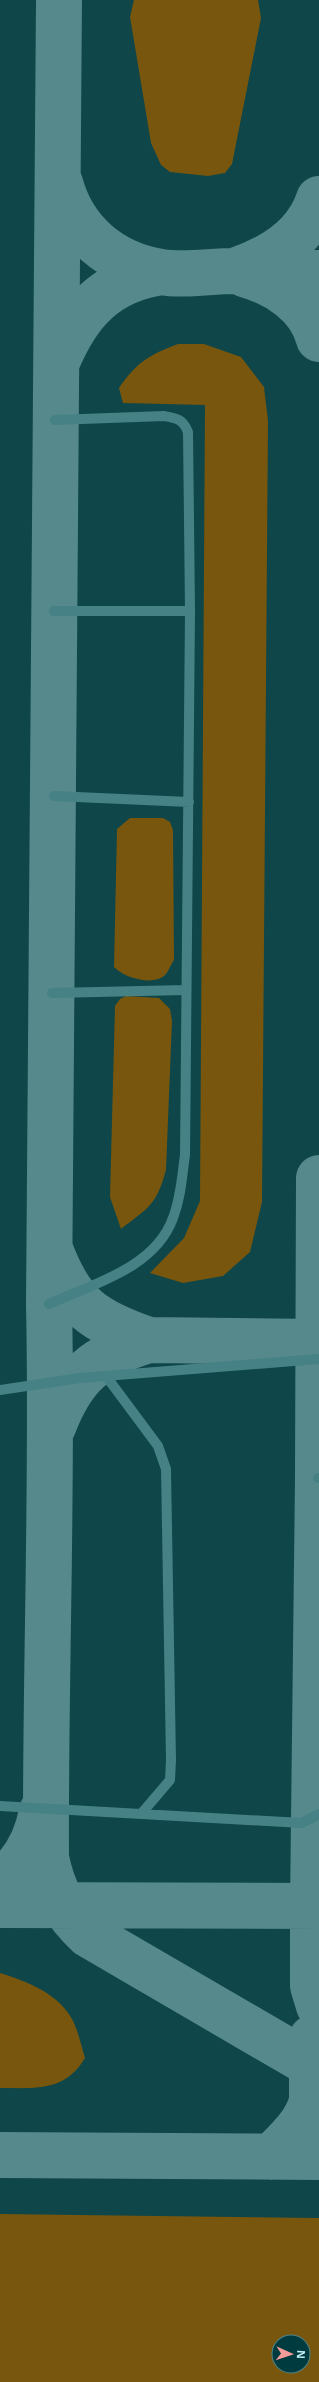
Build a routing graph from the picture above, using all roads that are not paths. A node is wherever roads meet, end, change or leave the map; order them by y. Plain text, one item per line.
1 (55, 420) dead end
2 (190, 610) junction
3 (54, 611) dead end
4 (54, 796) dead end
5 (189, 802) junction
6 (186, 990) junction
7 (52, 993) dead end
8 (49, 1304) dead end
9 (319, 1359) edge
10 (106, 1376) junction
11 (0, 1390) edge
12 (0, 1806) edge
13 (141, 1814) junction
14 (319, 1814) edge

1 - 2 lane
2 - 3 lane
2 - 5 lane
4 - 5 lane
5 - 6 lane
6 - 7 lane
6 - 8 lane
9 - 10 lane
10 - 11 lane
10 - 13 lane
12 - 13 lane
13 - 14 lane

